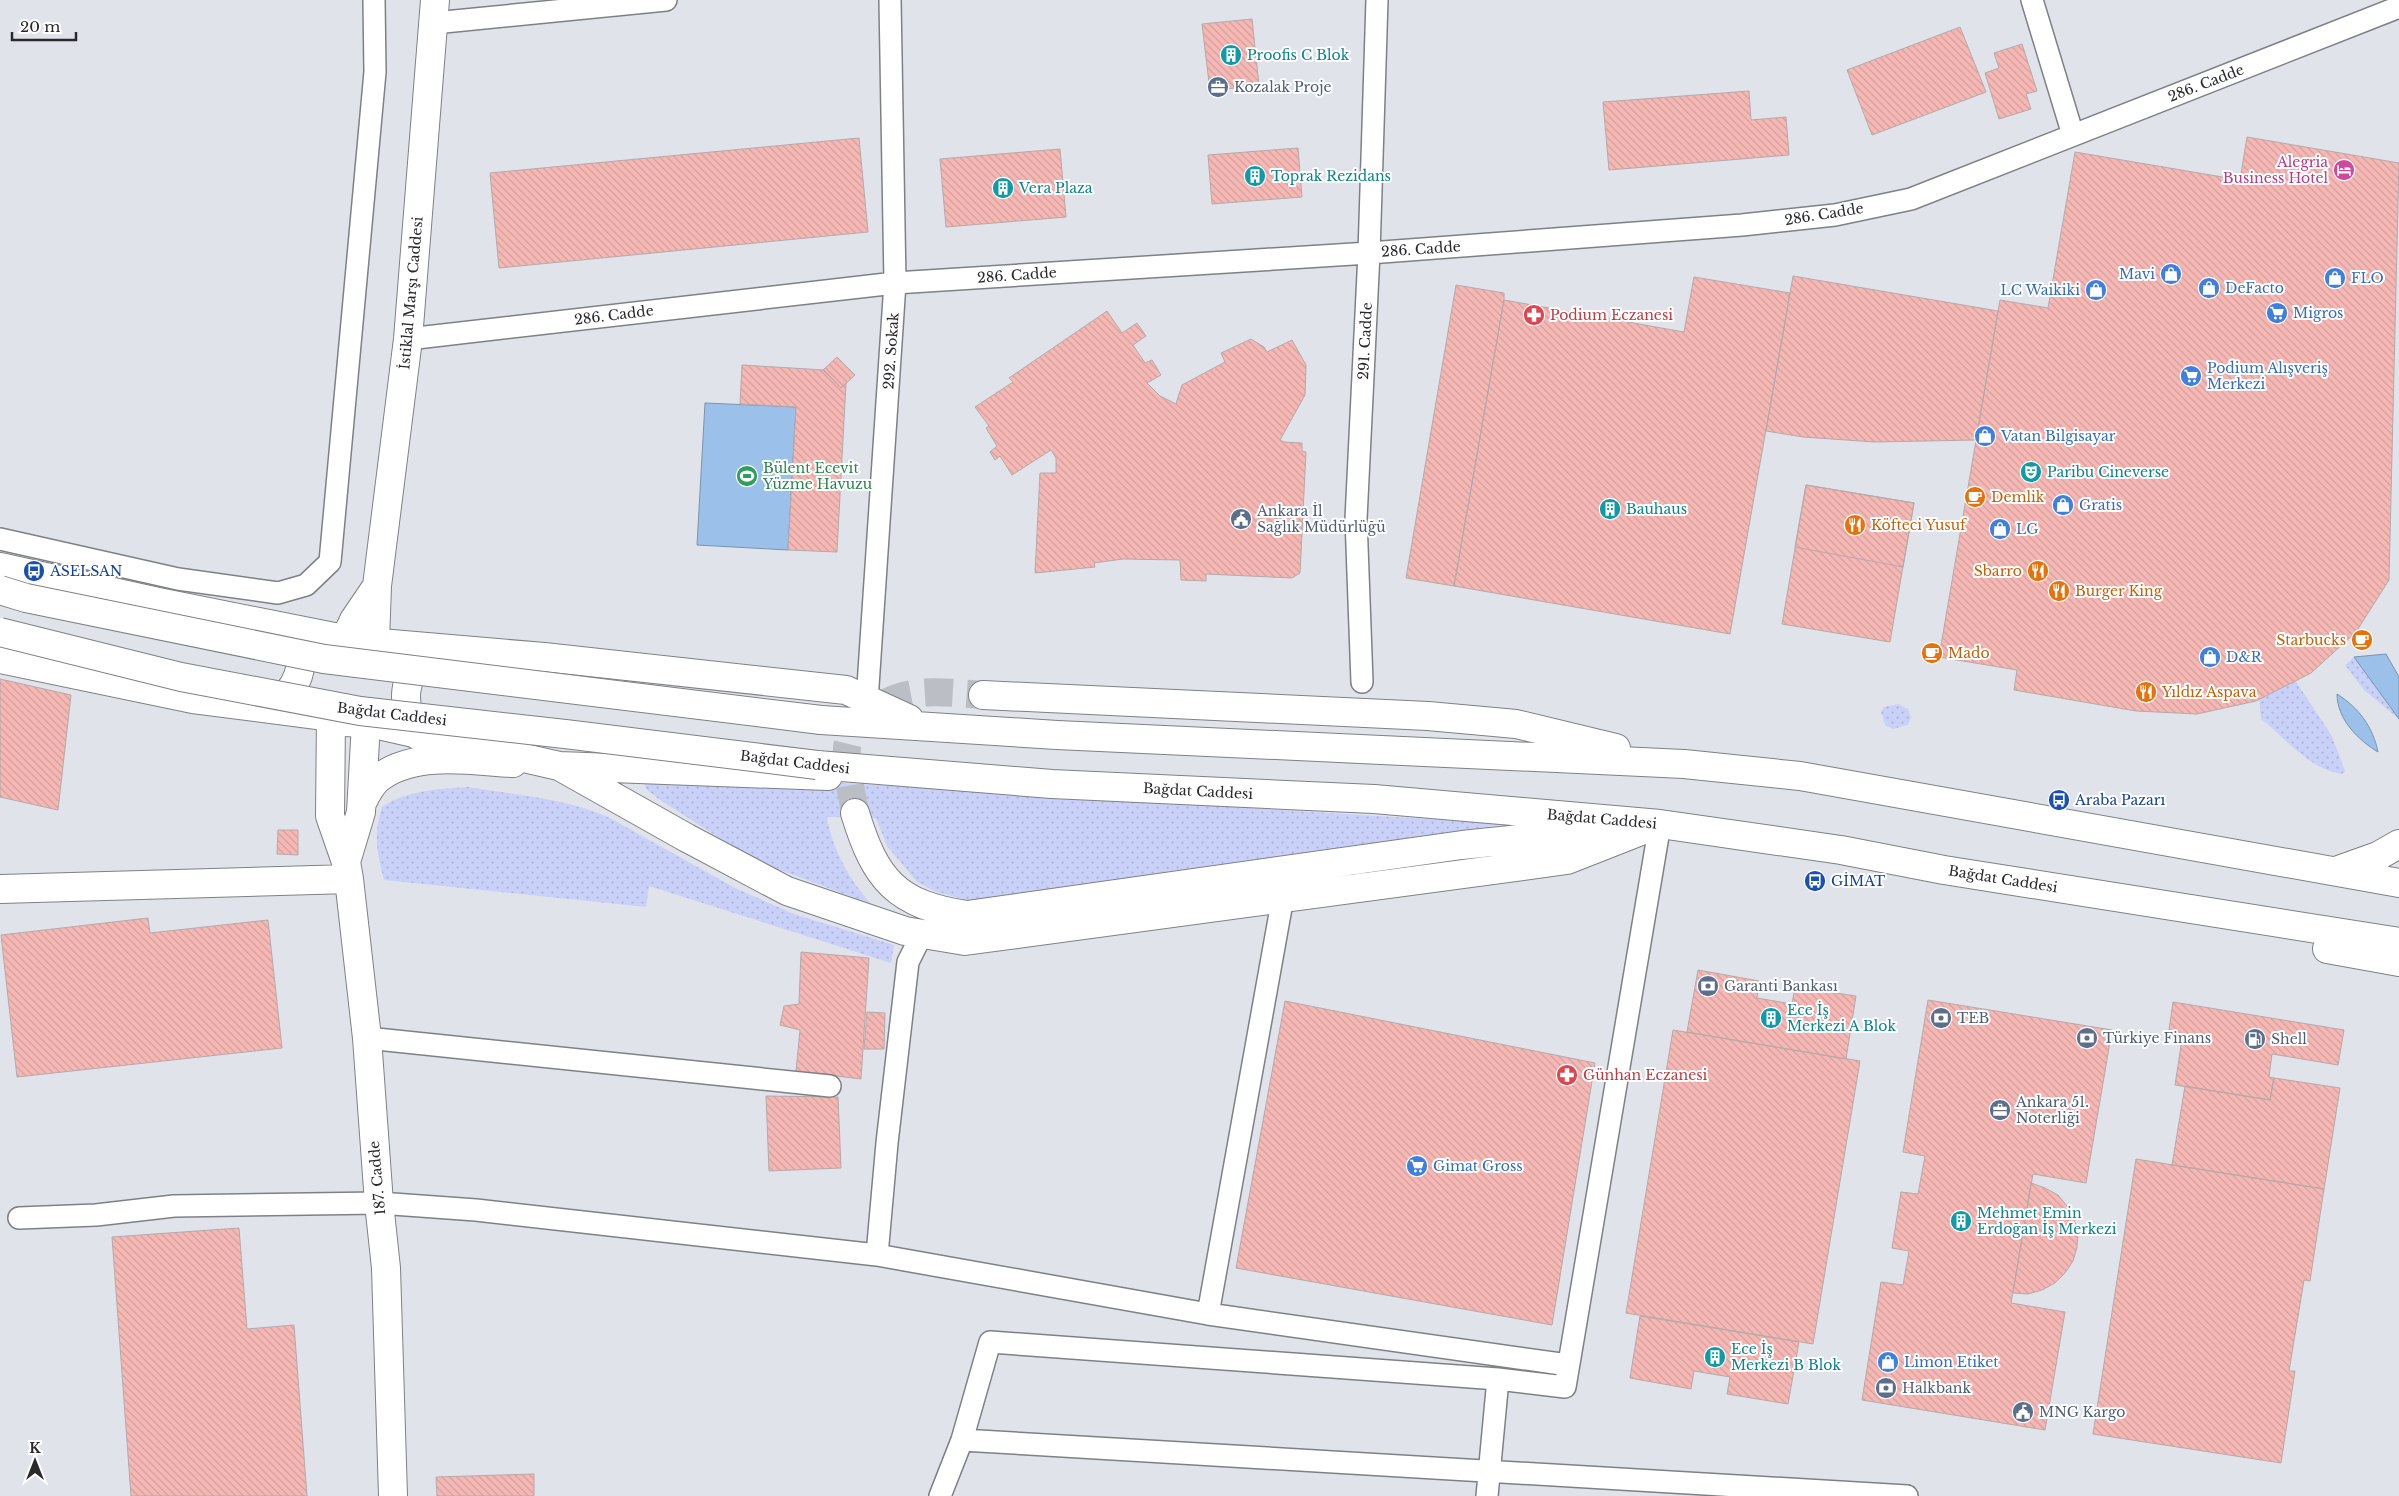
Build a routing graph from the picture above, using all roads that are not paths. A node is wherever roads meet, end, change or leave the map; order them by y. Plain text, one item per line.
1 (374, 0) edge
2 (666, 0) edge
3 (890, 0) edge
4 (1377, 0) edge
5 (2032, 0) edge
6 (2399, 7) edge
7 (435, 11) edge
8 (2073, 135) junction
9 (1369, 253) junction
10 (895, 283) junction
11 (408, 339) junction
12 (0, 540) edge
13 (0, 567) edge
14 (378, 586) junction
15 (0, 590) edge
16 (285, 627) junction
17 (0, 632) edge
18 (343, 638) junction
19 (377, 642) junction
20 (430, 648) junction
21 (0, 659) edge
22 (1362, 682) dead end
23 (983, 695) tunnel mouth
24 (867, 701) junction
25 (271, 709) junction
26 (328, 717) junction
27 (368, 723) junction
28 (927, 727) junction
29 (417, 735) junction
30 (1684, 764) junction
31 (559, 766) junction
32 (927, 776) junction
33 (362, 803) junction
34 (855, 813) tunnel mouth
35 (1660, 824) junction
36 (2399, 844) edge
37 (347, 870) junction
38 (2334, 872) junction
39 (2399, 883) edge
40 (0, 890) edge
41 (1283, 897) junction
42 (2236, 916) junction
43 (922, 934) junction
44 (2399, 942) edge
45 (2399, 962) edge
46 (367, 1038) junction
47 (830, 1086) dead end
48 (379, 1202) junction
49 (19, 1218) dead end
50 (877, 1255) junction
51 (1208, 1314) junction
52 (1568, 1364) junction
53 (1498, 1379) junction
54 (962, 1440) junction
55 (1489, 1470) junction
56 (394, 1496) edge
57 (940, 1496) edge
58 (1487, 1496) edge
59 (1907, 1496) edge

1 - 12 street
2 - 7 street
3 - 10 street, 292. Sokak
4 - 9 street, 291. Cadde
5 - 8 street
6 - 8 street, 286. Cadde
7 - 11 main road, İstiklal Marşı Caddesi
8 - 9 street, 286. Cadde
9 - 10 street, 286. Cadde
9 - 22 street, 291. Cadde
10 - 11 street, 286. Cadde
10 - 24 street, 292. Sokak
11 - 14 main road, İstiklal Marşı Caddesi
13 - 16 main road
14 - 18 main road
14 - 19 main road, İstiklal Marşı Caddesi
15 - 28 main road, bridge
16 - 18 main road
16 - 25 main road
17 - 32 main road, Bağdat Caddesi, bridge
18 - 19 main road
18 - 26 main road
19 - 20 main road
19 - 27 main road
20 - 24 main road
20 - 29 main road
21 - 25 main road
23 - 30 main road
24 - 28 main road
25 - 26 main road
26 - 27 main road
26 - 37 main road
27 - 29 main road
27 - 33 main road
28 - 30 main road
29 - 31 main road
30 - 38 main road
31 - 32 main road
31 - 33 main road
31 - 43 main road
32 - 35 main road, Bağdat Caddesi
33 - 37 main road
34 - 35 main road
35 - 41 main road
35 - 42 main road, Bağdat Caddesi
35 - 52 street
36 - 38 main road
37 - 40 main road
37 - 46 main road, 187. Cadde
38 - 39 main road
41 - 43 main road
41 - 51 street
42 - 44 main road, Bağdat Caddesi
42 - 45 main road
43 - 50 street
46 - 47 street
46 - 48 main road, 187. Cadde
48 - 49 street
48 - 50 street
48 - 56 main road, 187. Cadde
50 - 51 street
51 - 52 street
52 - 53 street
53 - 54 street
53 - 55 street
54 - 55 street
54 - 57 street
55 - 58 street
55 - 59 street

